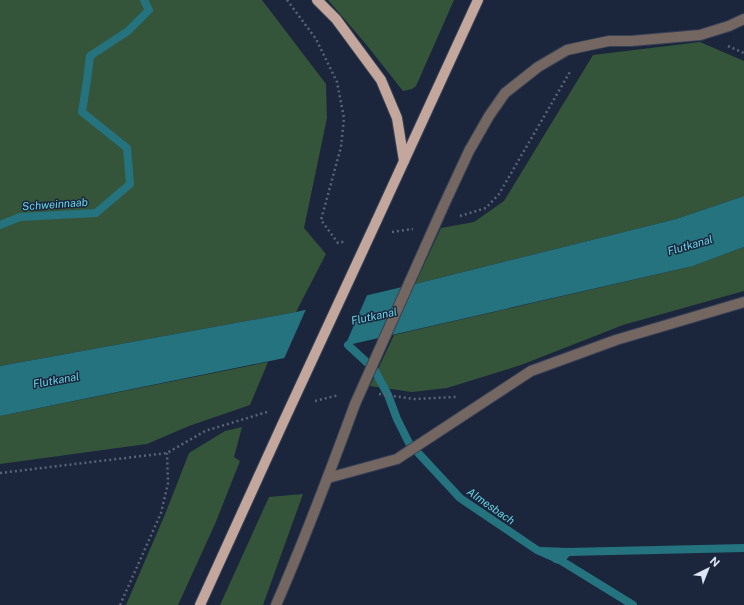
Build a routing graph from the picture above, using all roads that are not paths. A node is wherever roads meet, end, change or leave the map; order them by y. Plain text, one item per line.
1 (317, 0) edge
2 (478, 0) edge
3 (744, 19) edge
4 (404, 161) junction
5 (744, 302) edge
6 (328, 478) junction
7 (200, 605) edge
8 (276, 605) edge

1 - 4 main road
2 - 4 main road
3 - 6 lane, bridge
4 - 7 main road, bridge
5 - 6 lane
6 - 8 lane

